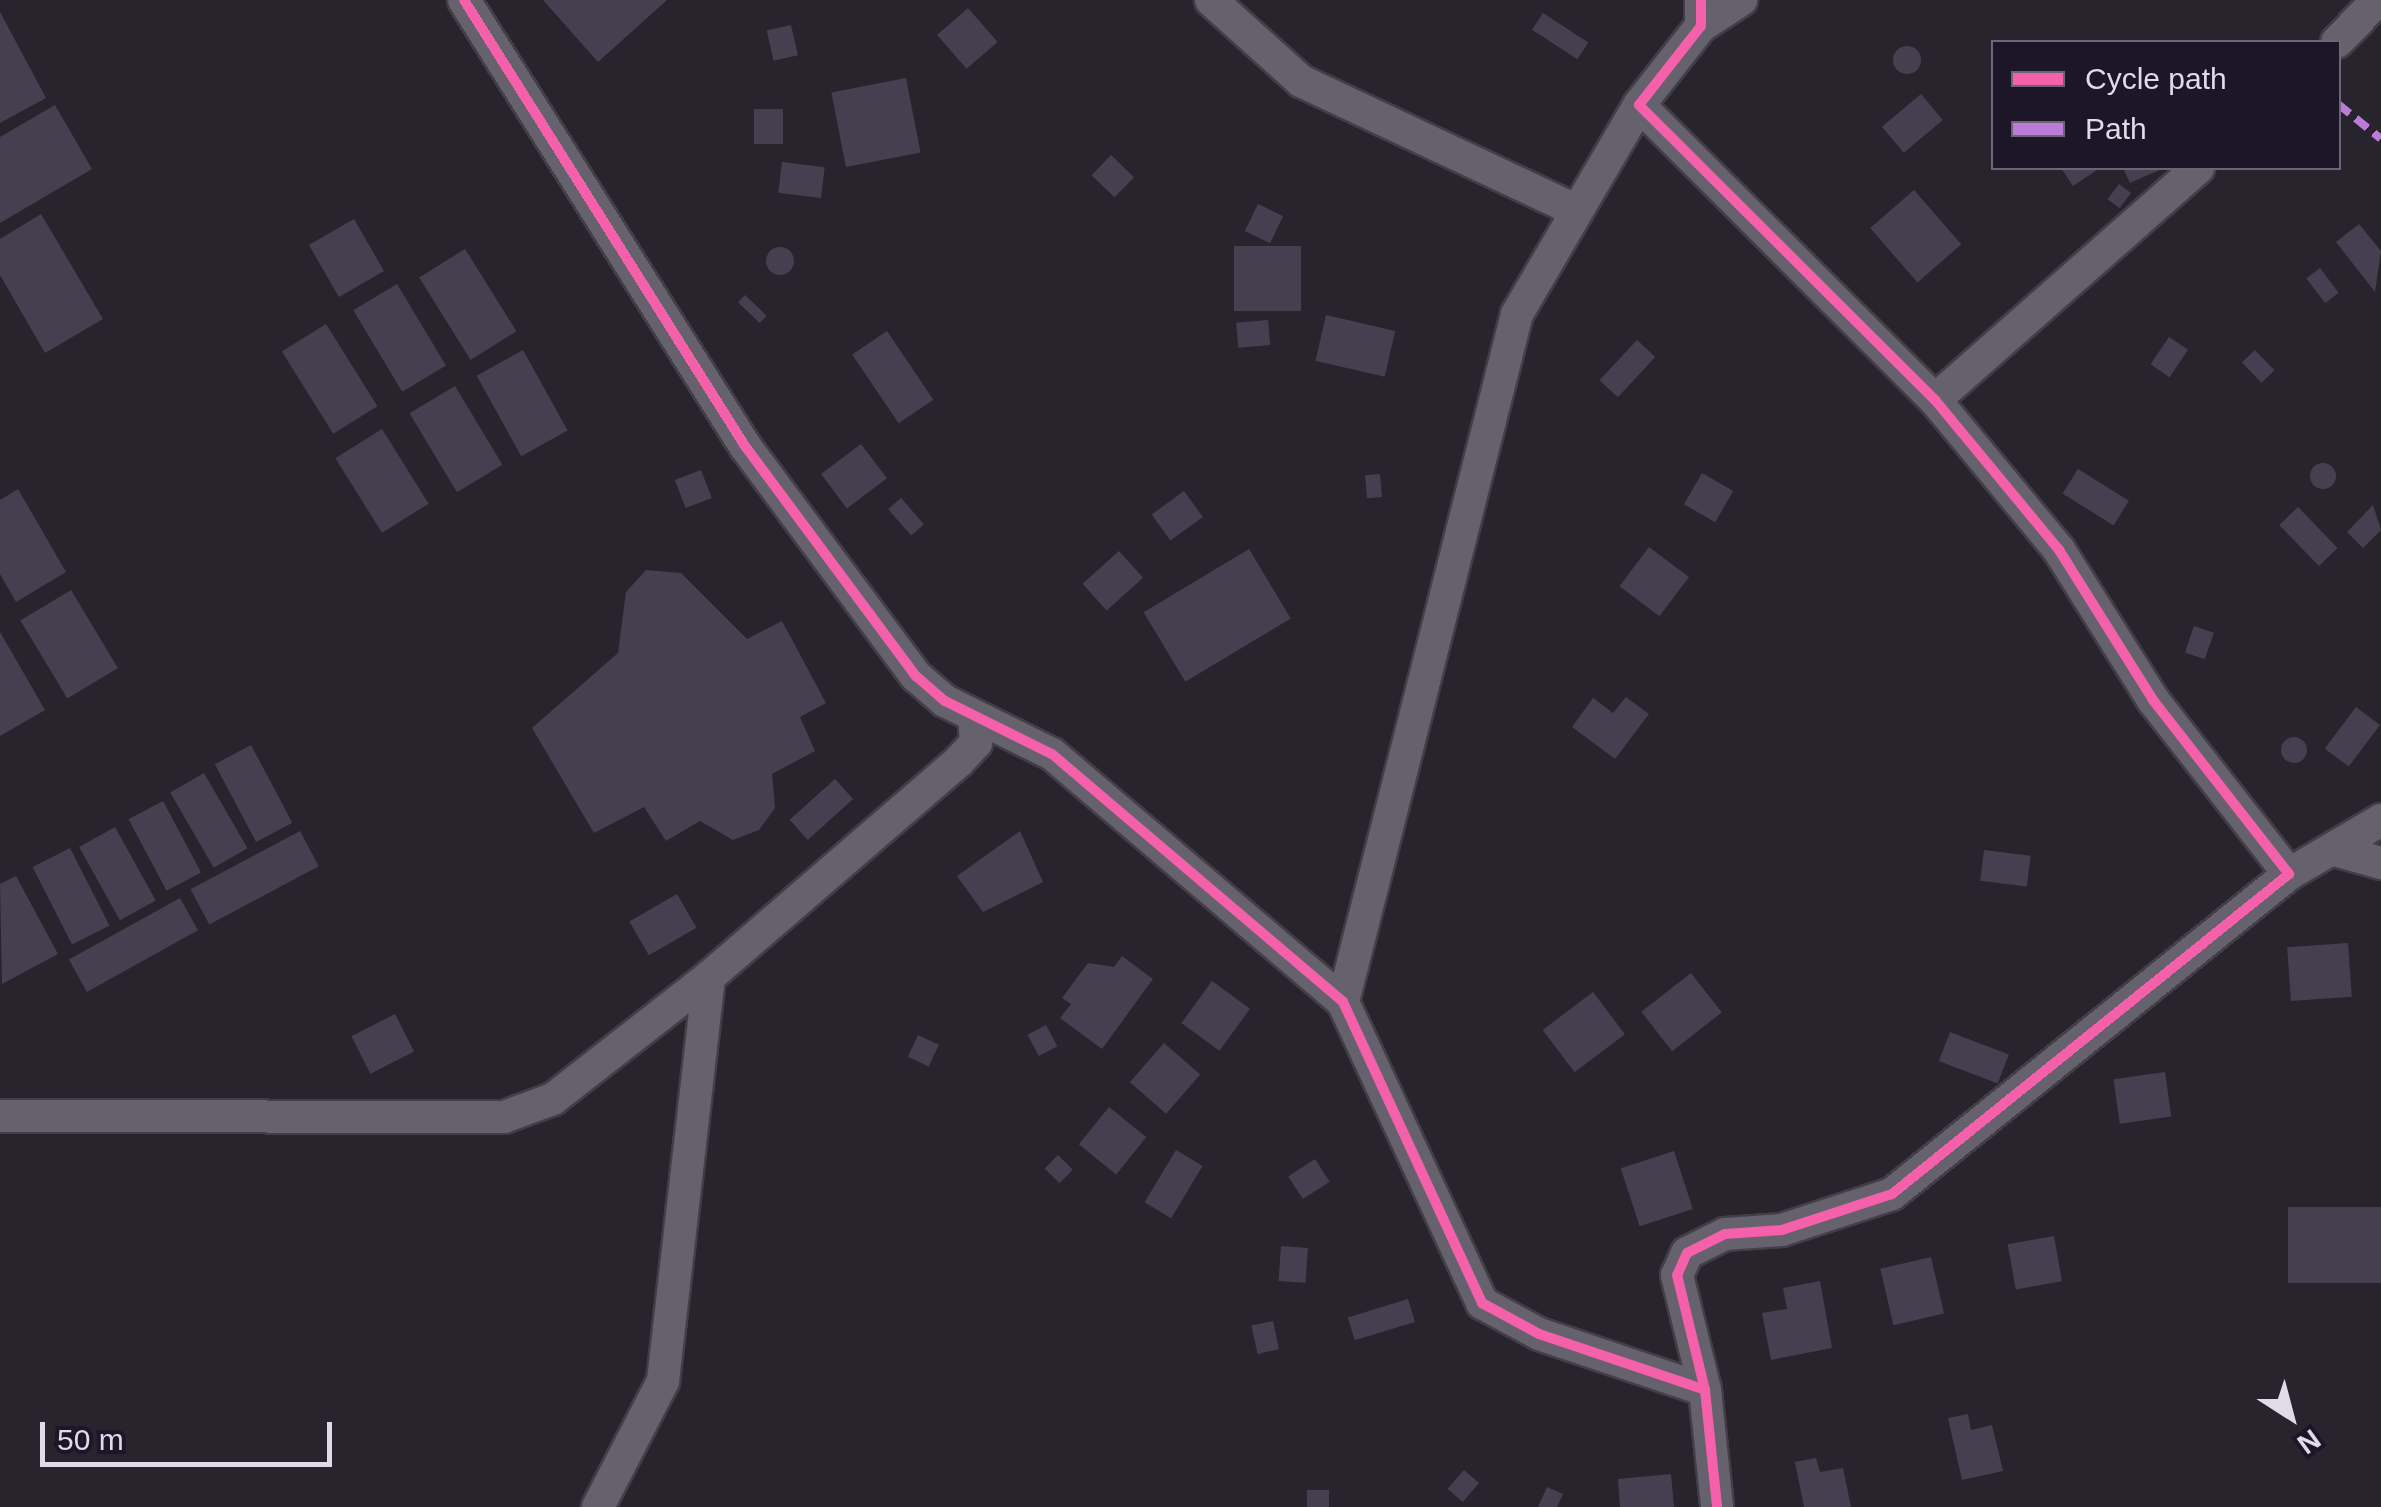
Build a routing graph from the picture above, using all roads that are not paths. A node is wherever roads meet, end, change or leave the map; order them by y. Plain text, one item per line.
1 (464, 0) edge
2 (1211, 0) edge
3 (1742, 0) edge
4 (2378, 0) edge
5 (1701, 13) edge
6 (2339, 40) edge
7 (1639, 105) junction
8 (2196, 170) edge
9 (1573, 209) junction
10 (1935, 400) junction
11 (974, 717) junction
12 (2381, 820) edge
13 (2335, 850) junction
14 (2381, 863) edge
15 (2289, 874) junction
16 (709, 977) junction
17 (1343, 1002) junction
18 (0, 1116) edge
19 (1705, 1390) junction
20 (598, 1507) edge
21 (1717, 1507) edge

1 - 11 street
2 - 9 street
3 - 5 street
4 - 6 street
5 - 7 street
7 - 9 street
7 - 10 street
8 - 10 street
9 - 17 street
10 - 15 street
11 - 16 street
11 - 17 street
12 - 13 street
13 - 14 street
13 - 15 street
15 - 19 street
16 - 18 street
16 - 20 street
17 - 19 street
19 - 21 street

